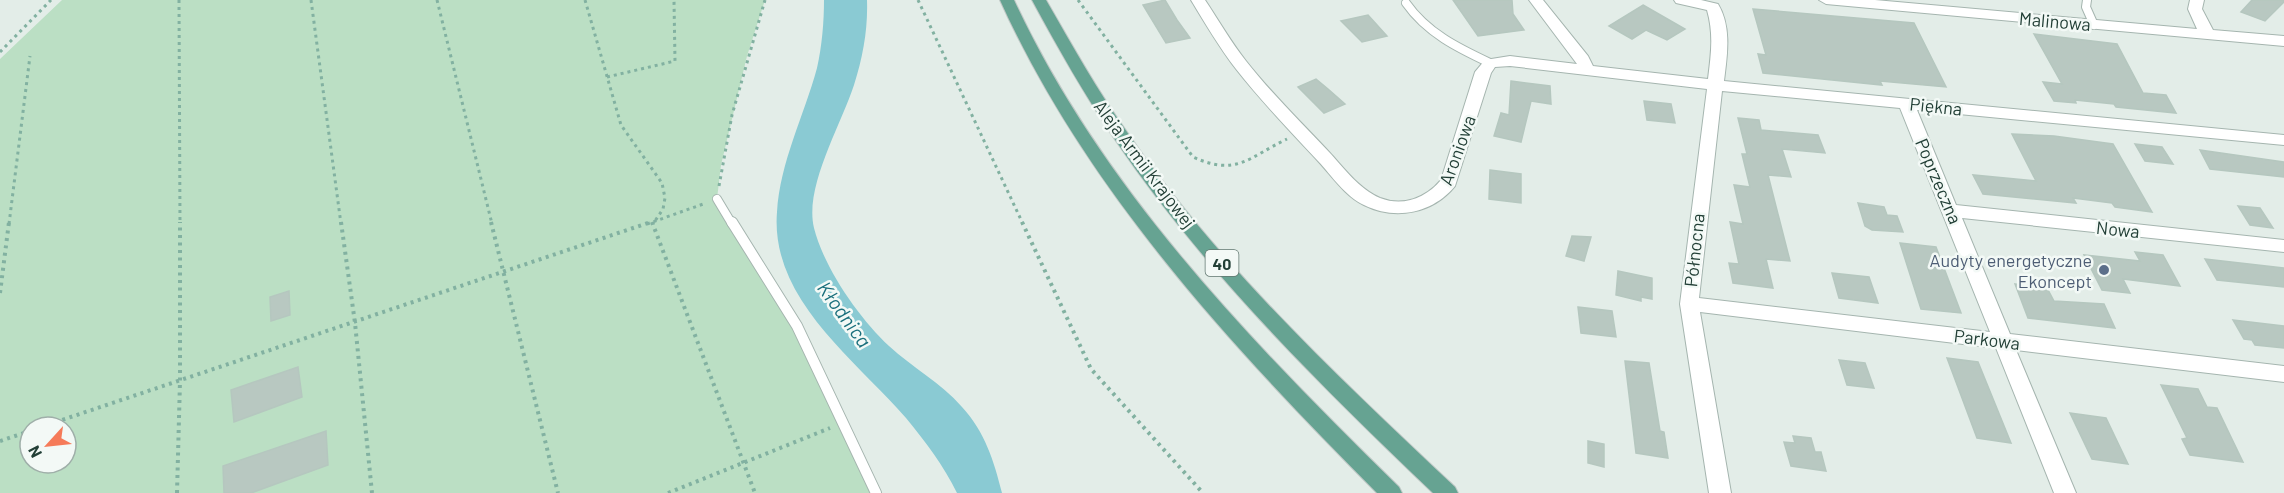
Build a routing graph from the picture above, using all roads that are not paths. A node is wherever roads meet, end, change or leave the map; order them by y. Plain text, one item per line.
1 (1007, 0) edge
2 (1039, 0) edge
3 (1198, 0) edge
4 (1681, 0) edge
5 (1835, 0) edge
6 (1981, 0) edge
7 (2087, 0) edge
8 (2197, 0) edge
9 (1536, 1) edge
10 (1406, 3) dead end
11 (1717, 4) edge
12 (1988, 15) junction
13 (2094, 24) junction
14 (2208, 35) junction
15 (2284, 42) edge
16 (1490, 63) junction
17 (1587, 70) junction
18 (1714, 85) junction
19 (1906, 103) junction
20 (2284, 141) edge
21 (717, 199) road end
22 (1951, 211) junction
23 (2284, 246) edge
24 (1689, 304) junction
25 (2004, 341) junction
26 (2284, 374) edge
27 (876, 493) edge
28 (1391, 493) edge
29 (1447, 493) edge
30 (1720, 493) edge
31 (2065, 493) edge

1 - 28 main road, Aleja Armii Krajowej / 40
2 - 29 main road, Aleja Armii Krajowej / 40
3 - 16 street, Aroniowa
4 - 11 street
5 - 12 street, Malinowa
6 - 12 street
7 - 13 lane
8 - 14 street
9 - 17 street
10 - 16 lane
11 - 18 street, Północna
12 - 13 street, Malinowa
13 - 14 street, Malinowa
14 - 15 street, Malinowa
16 - 17 street
17 - 18 street, Piękna
18 - 19 street, Piękna
18 - 24 street, Północna
19 - 20 street, Piękna
19 - 22 street, Poprzeczna
21 - 27 lane
22 - 23 street, Nowa
22 - 25 street, Poprzeczna
24 - 25 street, Parkowa
24 - 30 street, Północna
25 - 26 street, Parkowa
25 - 31 street, Poprzeczna

